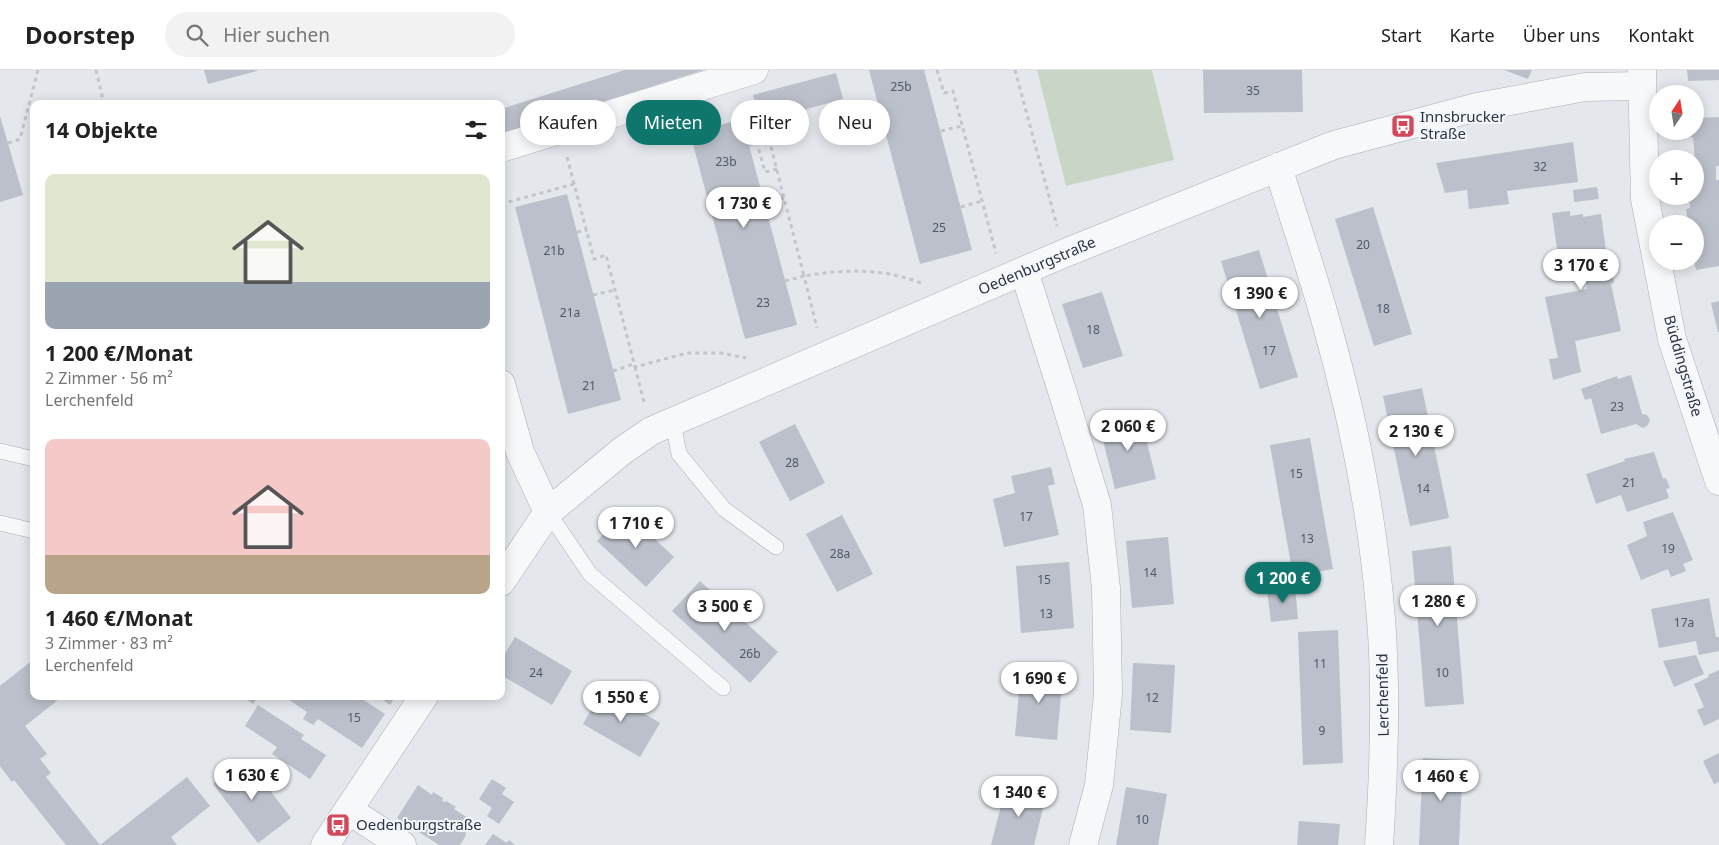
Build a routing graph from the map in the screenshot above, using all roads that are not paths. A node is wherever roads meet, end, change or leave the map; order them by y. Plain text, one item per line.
1 (746, 72) edge
2 (1642, 78) edge
3 (505, 147) edge
4 (1278, 167) junction
5 (1014, 275) junction
6 (505, 398) edge
7 (662, 427) junction
8 (0, 451) edge
9 (30, 458) edge
10 (1719, 481) edge
11 (548, 512) junction
12 (0, 523) edge
13 (30, 530) edge
14 (776, 548) dead end
15 (505, 576) edge
16 (723, 688) dead end
17 (421, 700) edge
18 (348, 810) junction
19 (325, 845) edge
20 (402, 845) edge
21 (1083, 845) edge
22 (1379, 845) edge

1 - 3 street
2 - 4 street, Oedenburgstraße
2 - 10 street, Büddingstraße
4 - 5 street, Oedenburgstraße
4 - 22 street, Lerchenfeld
5 - 7 street, Oedenburgstraße
5 - 21 street
6 - 11 street
7 - 11 street, Oedenburgstraße
7 - 14 lane
8 - 9 lane
11 - 15 street, Oedenburgstraße
11 - 16 lane
12 - 13 lane
17 - 18 street
18 - 19 street
18 - 20 street

